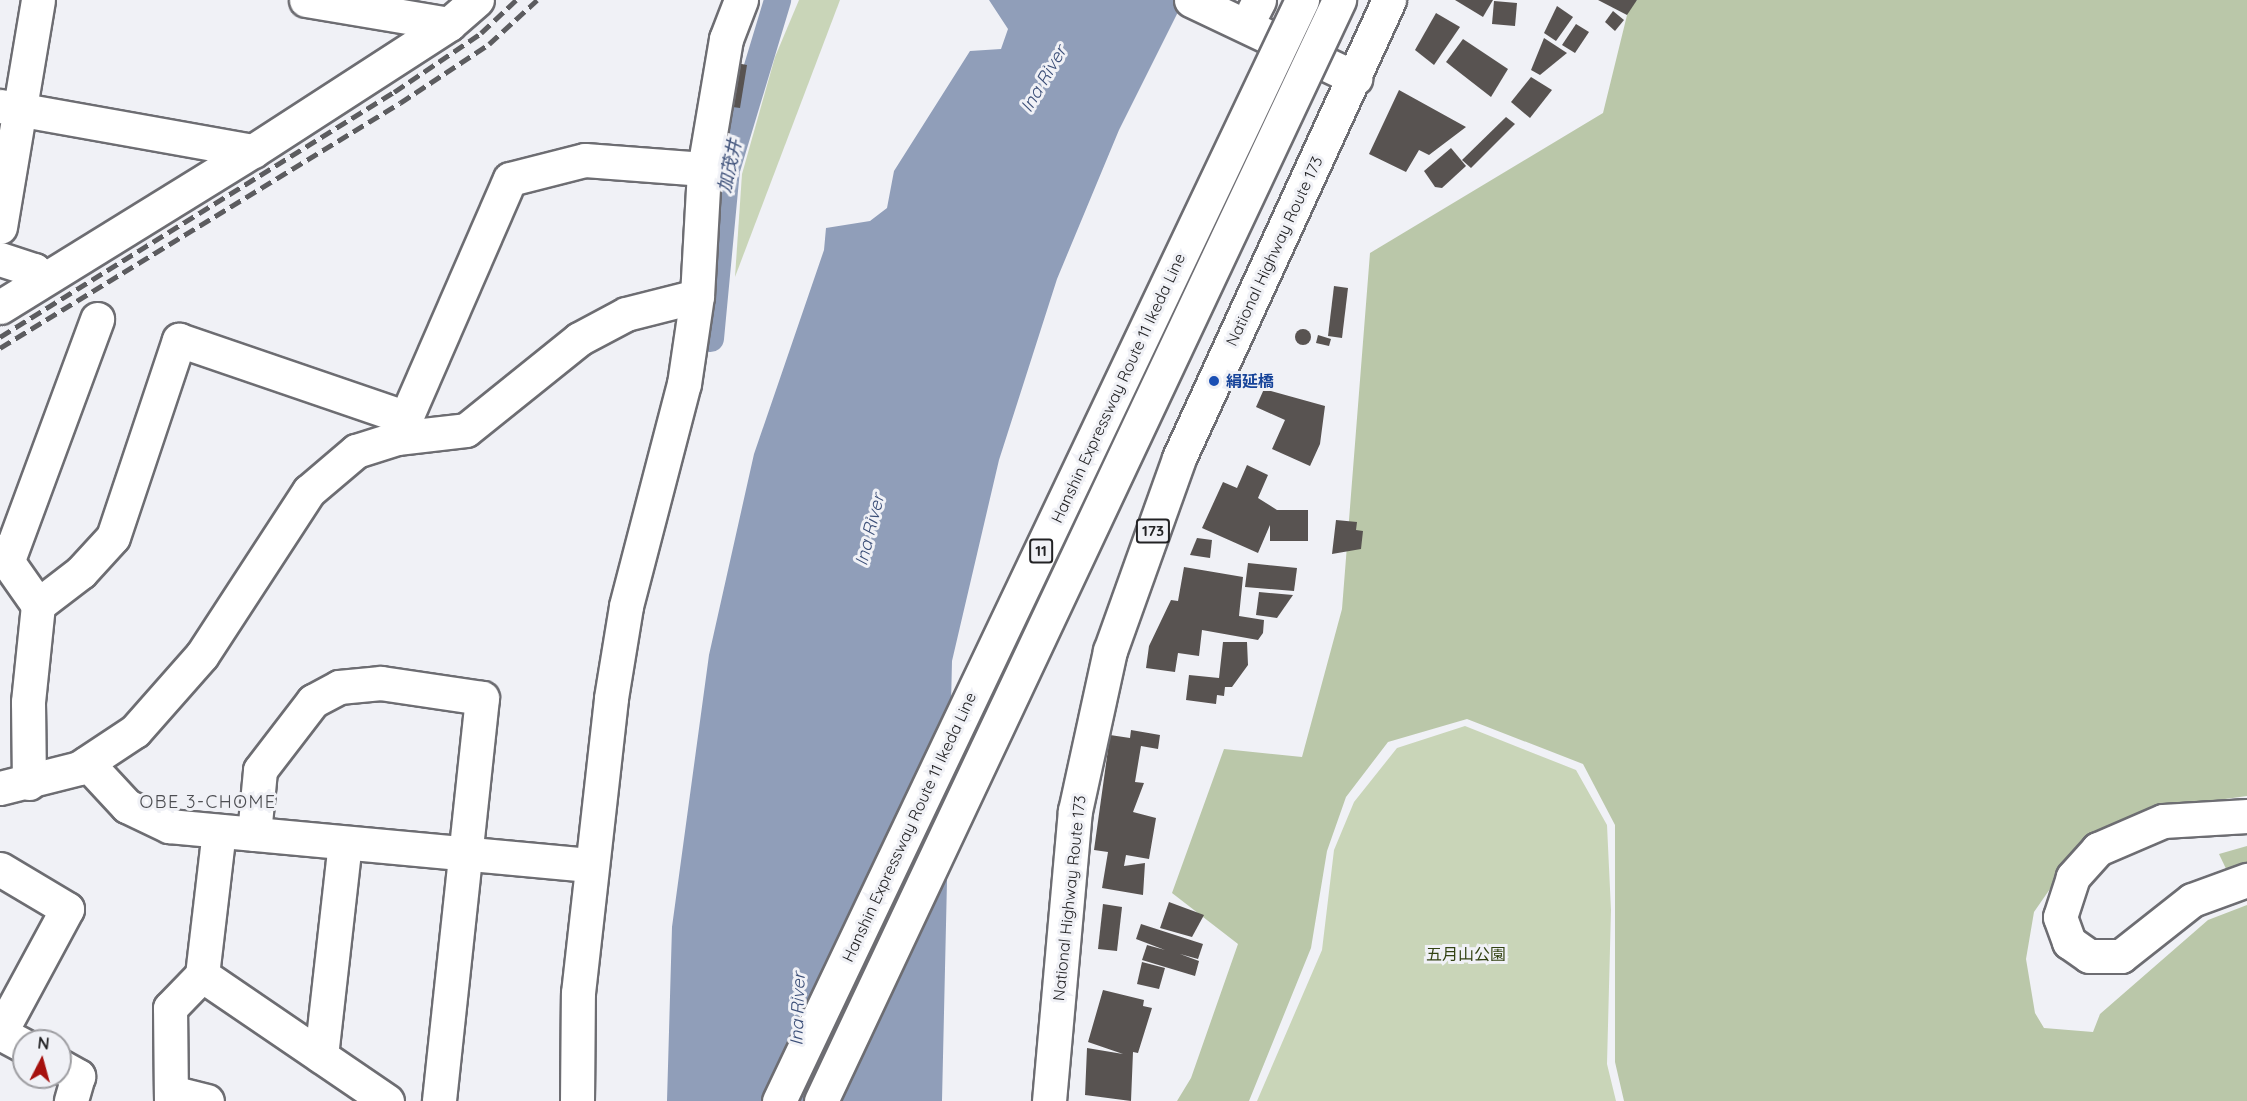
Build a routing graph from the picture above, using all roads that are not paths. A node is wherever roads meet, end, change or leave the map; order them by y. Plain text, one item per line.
1 (38, 0) edge
2 (306, 0) edge
3 (477, 0) edge
4 (741, 0) edge
5 (1191, 0) edge
6 (1302, 0) edge
7 (1339, 0) edge
8 (1389, 0) edge
9 (347, 3) edge
10 (1250, 10) edge
11 (437, 15) edge
12 (1355, 78) junction
13 (10, 108) edge
14 (253, 151) junction
15 (704, 169) junction
16 (0, 227) edge
17 (0, 259) edge
18 (41, 280) junction
19 (697, 296) junction
20 (0, 307) edge
21 (97, 319) dead end
22 (402, 428) junction
23 (4, 556) edge
24 (38, 605) junction
25 (87, 763) junction
26 (15, 786) edge
27 (2247, 816) edge
28 (219, 831) junction
29 (254, 834) junction
30 (345, 843) junction
31 (466, 854) junction
32 (589, 865) junction
33 (0, 869) edge
34 (2247, 880) edge
35 (202, 975) junction
36 (0, 1033) edge
37 (321, 1056) junction
38 (72, 1073) edge
39 (171, 1096) edge
40 (71, 1101) edge
41 (207, 1101) edge
42 (387, 1101) edge
43 (439, 1101) edge
44 (577, 1101) edge
45 (779, 1101) edge
46 (820, 1101) edge
47 (1049, 1101) edge

1 - 13 main road
2 - 9 main road
3 - 11 main road
4 - 15 main road
5 - 10 main road
6 - 45 main road, Hanshin Expressway Route 11 Ikeda Line / 11, bridge
7 - 46 main road, 11, bridge
8 - 12 main road, National Highway Route 173 / 173
9 - 11 main road
10 - 12 main road
11 - 14 main road
12 - 47 main road, National Highway Route 173 / 173
13 - 14 main road
13 - 16 main road
14 - 18 main road
15 - 19 main road
15 - 22 main road
17 - 18 main road
18 - 20 main road
19 - 22 main road
19 - 32 main road
21 - 23 main road
22 - 24 main road
22 - 25 main road
23 - 24 main road
24 - 26 main road
25 - 26 main road
25 - 28 main road
27 - 34 main road
28 - 29 main road
28 - 35 main road
29 - 30 main road
29 - 31 main road
30 - 31 main road
30 - 37 main road
31 - 32 main road
31 - 43 main road
32 - 44 main road
33 - 36 main road
35 - 37 main road
35 - 39 main road
37 - 42 main road
38 - 40 main road
39 - 41 main road

